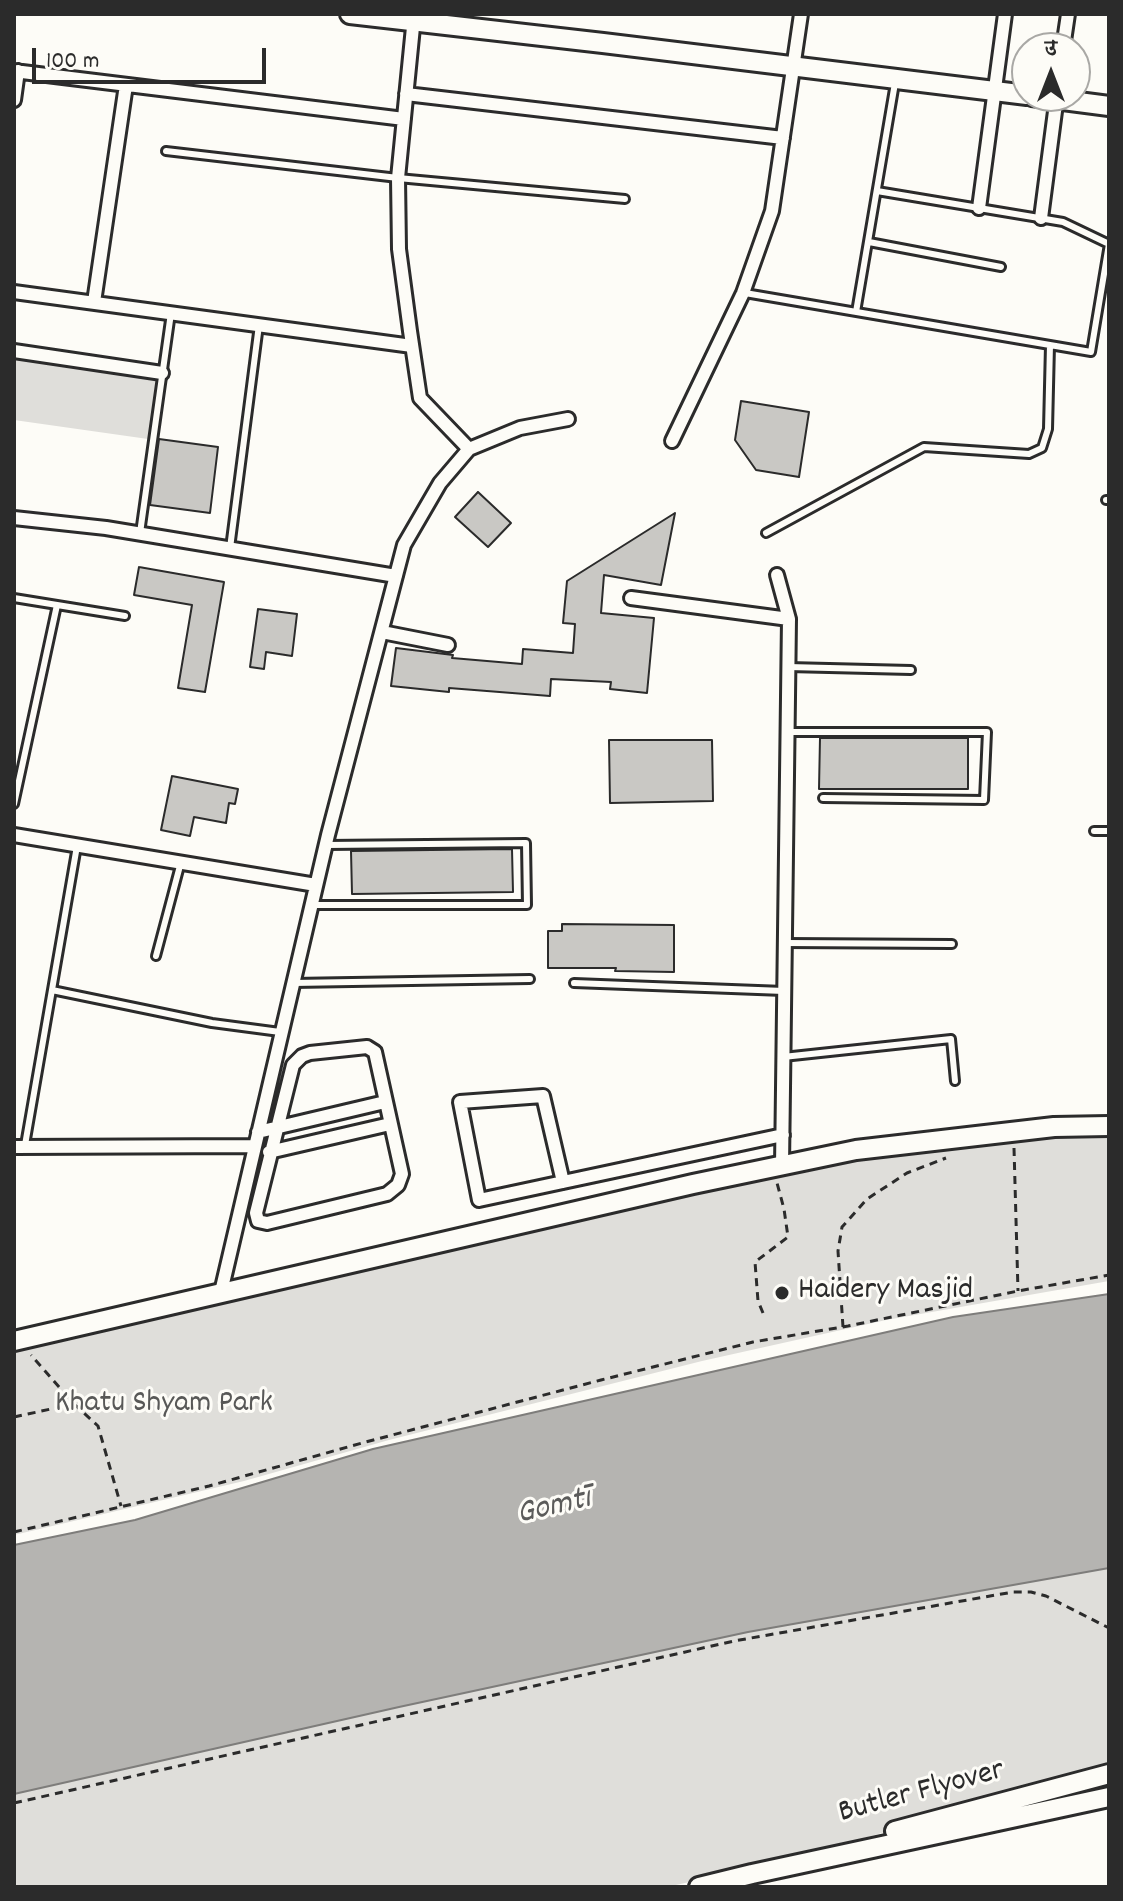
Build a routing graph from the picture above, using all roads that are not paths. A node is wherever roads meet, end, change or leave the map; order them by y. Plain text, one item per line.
1 (350, 14) edge
2 (801, 14) edge
3 (1005, 14) edge
4 (414, 18) edge
5 (794, 67) junction
6 (16, 71) edge
7 (895, 79) junction
8 (126, 85) junction
9 (996, 92) junction
10 (406, 94) junction
11 (1011, 94) edge
12 (14, 100) edge
13 (1055, 112) edge
14 (404, 119) junction
15 (783, 138) junction
16 (166, 151) dead end
17 (398, 178) junction
18 (877, 191) junction
19 (625, 199) dead end
20 (979, 208) junction
21 (1041, 218) junction
22 (869, 242) junction
23 (1109, 244) edge
24 (1001, 267) dead end
25 (14, 292) edge
26 (743, 293) junction
27 (94, 302) junction
28 (856, 312) junction
29 (171, 313) junction
30 (259, 325) junction
31 (1050, 345) junction
32 (412, 346) junction
33 (14, 351) edge
34 (162, 373) junction
35 (568, 419) dead end
36 (672, 441) dead end
37 (469, 449) junction
38 (14, 518) edge
39 (140, 533) junction
40 (766, 533) dead end
41 (229, 548) junction
42 (777, 575) dead end
43 (396, 576) junction
44 (14, 598) edge
45 (631, 598) dead end
46 (57, 605) junction
47 (125, 616) dead end
48 (789, 619) junction
49 (382, 632) junction
50 (448, 645) dead end
51 (788, 667) junction
52 (911, 670) dead end
53 (787, 732) junction
54 (823, 798) dead end
55 (14, 804) edge
56 (1094, 831) dead end
57 (1109, 831) edge
58 (14, 835) edge
59 (325, 845) junction
60 (77, 846) junction
61 (181, 862) junction
62 (316, 885) junction
63 (311, 905) junction
64 (785, 943) junction
65 (952, 944) dead end
66 (156, 956) dead end
67 (530, 979) dead end
68 (293, 983) junction
69 (574, 983) dead end
70 (52, 990) junction
71 (784, 991) junction
72 (282, 1032) junction
73 (783, 1057) junction
74 (955, 1081) dead end
75 (385, 1102) junction
76 (390, 1124) junction
77 (1109, 1126) edge
78 (279, 1127) junction
79 (258, 1132) junction
80 (783, 1135) junction
81 (19, 1147) edge
82 (254, 1151) junction
83 (272, 1151) junction
84 (778, 1167) junction
85 (563, 1182) junction
86 (221, 1292) junction
87 (16, 1340) edge
88 (1109, 1774) edge
89 (1109, 1797) edge
90 (752, 1874) junction
91 (699, 1887) edge

1 - 4 street
2 - 5 street
3 - 9 street
4 - 5 street
4 - 10 street
5 - 7 street
5 - 15 street
6 - 8 street
6 - 12 street
7 - 9 street
7 - 18 lane
8 - 14 street
8 - 27 street
9 - 11 street
9 - 20 street
10 - 14 street
10 - 15 street
13 - 21 street
14 - 17 street
15 - 26 street
16 - 17 lane
17 - 19 lane
17 - 32 street
18 - 20 lane
18 - 22 lane
20 - 21 lane
21 - 23 lane
22 - 24 lane
22 - 28 lane
23 - 31 lane
25 - 27 street
26 - 28 lane
26 - 36 street
27 - 29 street
28 - 31 lane
29 - 30 street
29 - 34 lane
30 - 32 street
30 - 41 lane
31 - 40 lane
32 - 37 street
33 - 34 street
34 - 39 lane
35 - 37 street
37 - 43 street
38 - 39 street
39 - 41 street
41 - 43 street
42 - 48 street
43 - 49 street
44 - 46 lane
45 - 48 street
46 - 47 lane
46 - 55 lane
48 - 51 street
49 - 50 street
49 - 59 street
51 - 52 lane
51 - 53 street
53 - 54 lane
53 - 64 street
56 - 57 lane
58 - 60 street
59 - 62 street
59 - 63 lane
60 - 61 street
60 - 70 lane
61 - 62 street
61 - 66 lane
62 - 63 street
63 - 68 street
64 - 65 lane
64 - 71 street
67 - 68 lane
68 - 72 street
69 - 71 lane
70 - 72 lane
70 - 81 lane
71 - 73 street
72 - 79 street
73 - 74 lane
73 - 80 street
75 - 76 street
75 - 78 street
75 - 78 street
76 - 83 street
76 - 83 street
77 - 84 street
78 - 79 street
78 - 83 street
79 - 82 street
80 - 84 street
80 - 85 street
81 - 82 street
82 - 83 street
82 - 86 street
84 - 86 street
85 - 85 street
86 - 87 street
88 - 90 street, Butler Flyover
89 - 90 street
90 - 91 street

